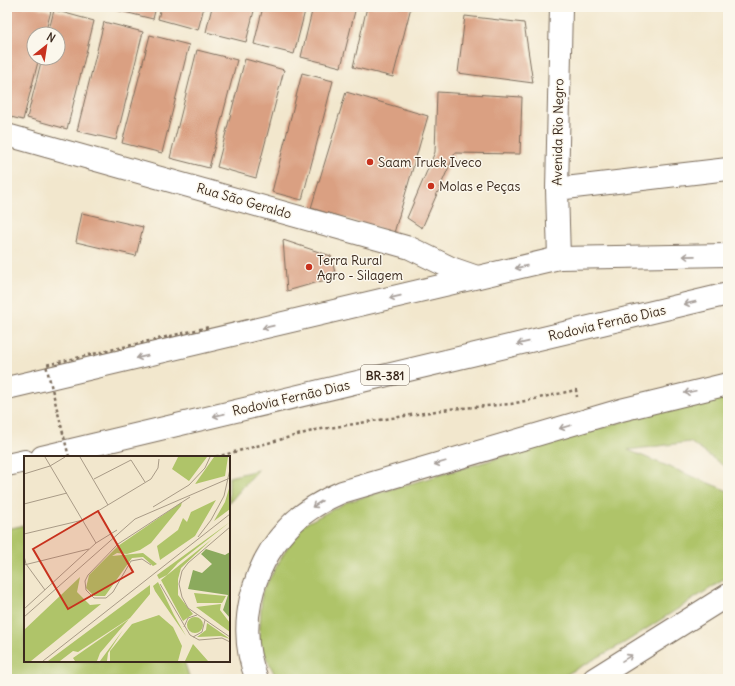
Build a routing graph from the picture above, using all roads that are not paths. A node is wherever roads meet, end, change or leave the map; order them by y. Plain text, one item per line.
1 (562, 7) edge
2 (7, 135) edge
3 (728, 169) edge
4 (557, 189) junction
5 (728, 255) edge
6 (559, 258) junction
7 (477, 277) junction
8 (728, 294) edge
9 (728, 384) edge
10 (7, 388) edge
11 (46, 456) edge
12 (24, 461) edge
13 (7, 465) edge
14 (728, 595) edge
15 (256, 679) edge
16 (594, 679) edge

1 - 4 main road, Avenida Rio Negro
2 - 7 main road, Rua São Geraldo
3 - 4 main road
4 - 6 main road, Avenida Rio Negro
5 -> 6 main road
6 -> 7 main road
7 -> 10 main road
8 -> 11 main road, Rodovia Fernão Dias / BR-381
9 -> 15 main road
12 - 13 main road
16 -> 14 main road

